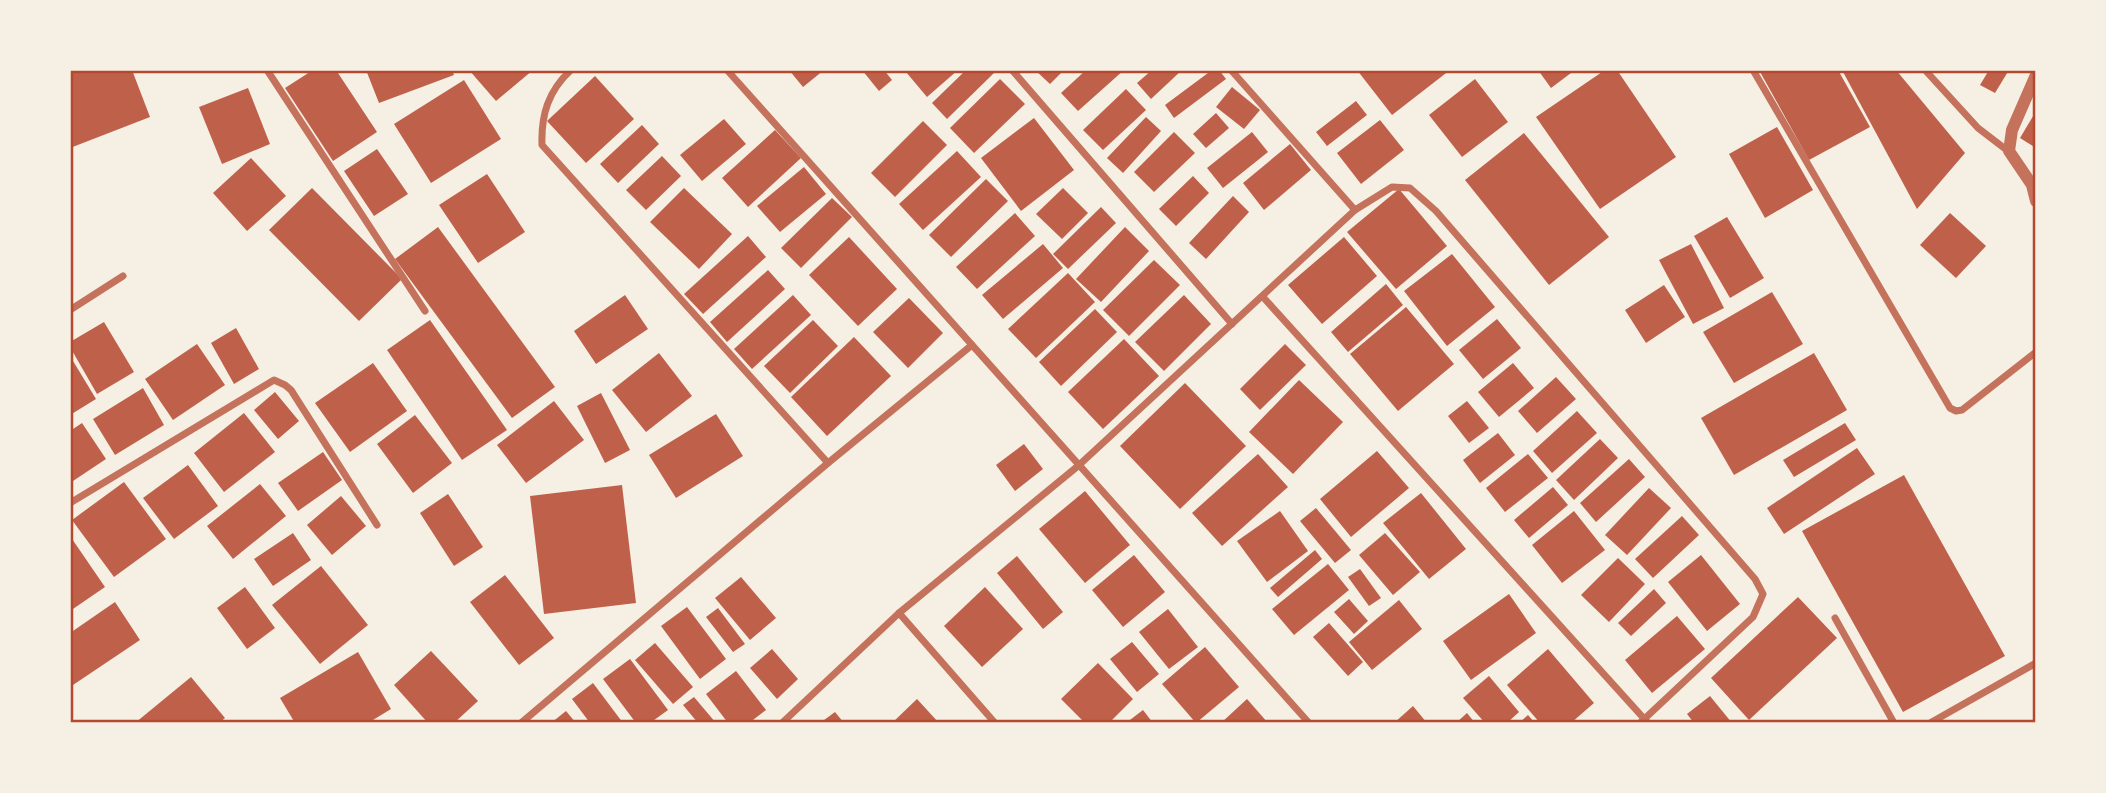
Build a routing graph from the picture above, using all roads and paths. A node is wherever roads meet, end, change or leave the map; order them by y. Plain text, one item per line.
1 (267, 70) edge
2 (571, 70) edge
3 (727, 70) edge
4 (1012, 70) edge
5 (1231, 70) edge
6 (1925, 70) edge
7 (1753, 71) edge
8 (2036, 75) edge
9 (2009, 152) junction
10 (2034, 185) edge
11 (2036, 201) edge
12 (1355, 210) junction
13 (123, 276) dead end
14 (1263, 297) junction
15 (70, 310) edge
16 (425, 311) dead end
17 (1232, 324) junction
18 (972, 345) junction
19 (2036, 352) edge
20 (828, 463) junction
21 (1078, 466) junction
22 (70, 503) edge
23 (377, 525) dead end
24 (899, 613) junction
25 (1835, 618) dead end
26 (2036, 663) edge
27 (1644, 722) edge
28 (521, 723) edge
29 (782, 723) edge
30 (995, 723) edge
31 (1308, 723) edge
32 (1894, 723) edge
33 (1930, 723) edge

1 - 16 street
2 - 20 street
3 - 18 street
4 - 17 street
5 - 12 street
6 - 9 street
7 - 19 street
8 - 9 street
9 - 10 street
10 - 11 street
12 - 14 street
12 - 27 street
13 - 15 street
14 - 17 street
14 - 27 street
17 - 21 street
18 - 20 street
18 - 21 street
20 - 28 street
21 - 24 street
21 - 31 street
22 - 23 street
24 - 29 street
24 - 30 street
25 - 32 street
26 - 33 street

